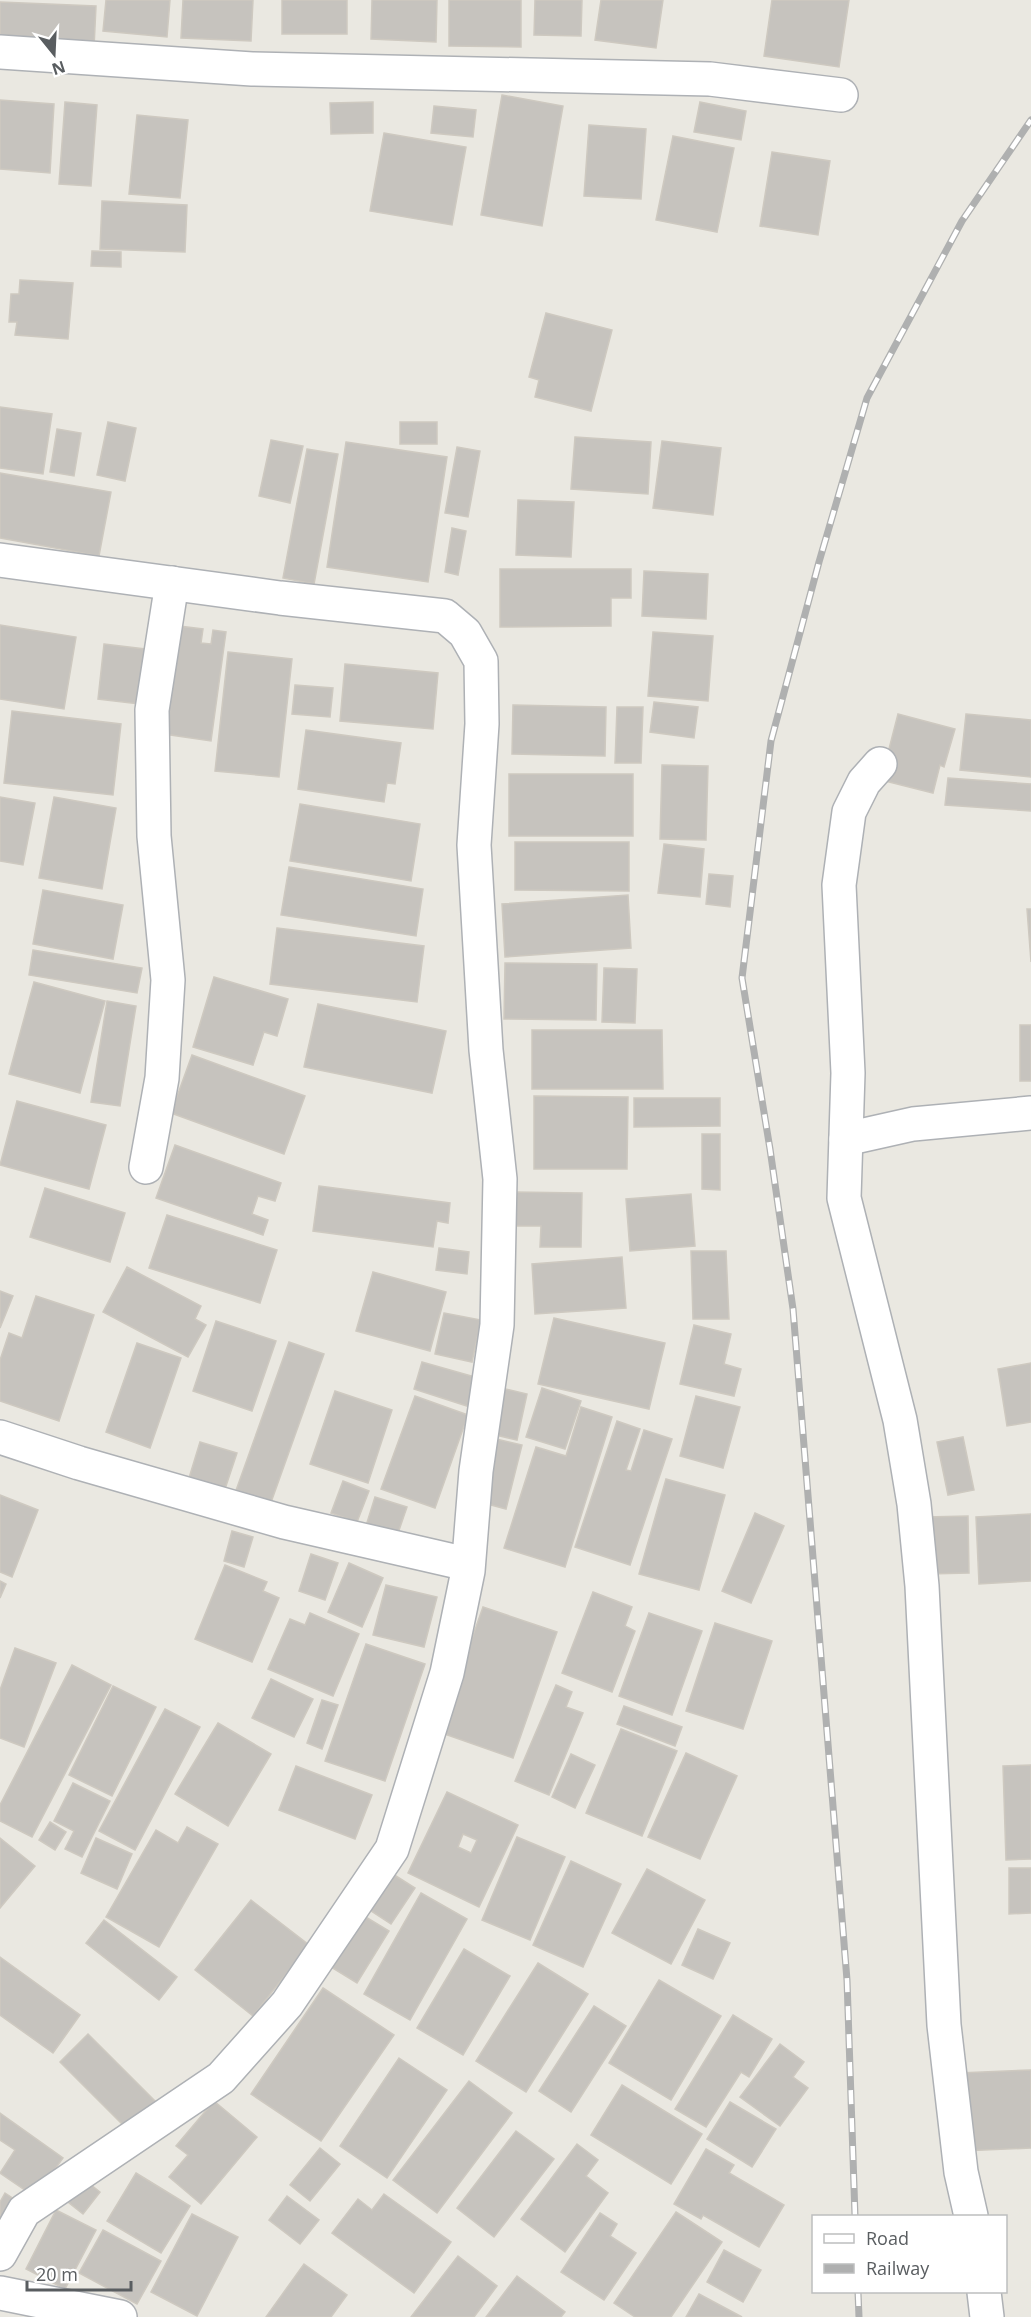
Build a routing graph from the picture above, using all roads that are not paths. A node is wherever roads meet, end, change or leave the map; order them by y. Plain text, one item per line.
1 (0, 52) edge
2 (841, 94) dead end
3 (0, 560) edge
4 (172, 584) junction
5 (880, 764) dead end
6 (1031, 1113) edge
7 (846, 1139) junction
8 (146, 1167) dead end
9 (0, 1437) edge
10 (467, 1564) junction
11 (971, 2215) edge
12 (0, 2254) edge
13 (0, 2293) edge
14 (984, 2293) edge
15 (120, 2317) edge
16 (987, 2317) edge

1 - 2 street
3 - 4 street
4 - 8 street
4 - 10 street
5 - 7 street
6 - 7 street
7 - 11 street
9 - 10 street
10 - 12 street
13 - 15 street
14 - 16 street

